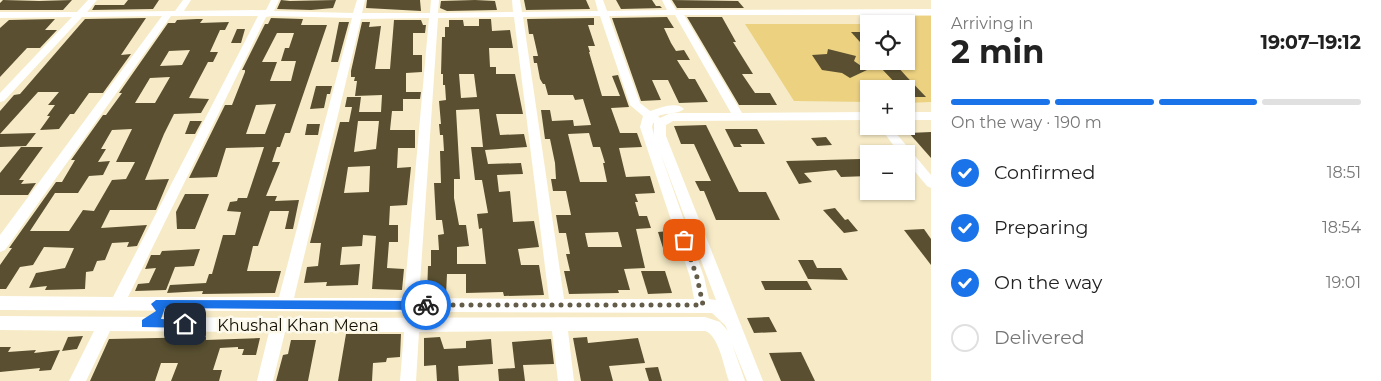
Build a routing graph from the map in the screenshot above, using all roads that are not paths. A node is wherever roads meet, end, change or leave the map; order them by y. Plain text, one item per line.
1 (94, 0) edge
2 (187, 0) edge
3 (274, 0) edge
4 (361, 0) edge
5 (435, 0) edge
6 (516, 0) edge
7 (599, 0) edge
8 (666, 0) edge
9 (744, 0) edge
10 (752, 12) junction
11 (931, 12) edge
12 (675, 13) junction
13 (266, 14) junction
14 (603, 14) junction
15 (5, 15) edge
16 (79, 15) junction
17 (172, 15) junction
18 (518, 15) junction
19 (356, 16) junction
20 (434, 16) junction
21 (0, 24) edge
22 (0, 99) edge
23 (860, 109) edge
24 (915, 109) edge
25 (931, 109) edge
26 (737, 113) junction
27 (649, 115) junction
28 (860, 116) edge
29 (915, 116) edge
30 (931, 116) edge
31 (660, 122) junction
32 (891, 135) edge
33 (931, 183) edge
34 (0, 246) edge
35 (0, 304) edge
36 (117, 304) junction
37 (156, 304) junction
38 (285, 304) junction
39 (228, 305) junction
40 (411, 305) junction
41 (557, 305) junction
42 (703, 305) junction
43 (731, 320) junction
44 (106, 323) junction
45 (559, 323) junction
46 (0, 324) edge
47 (146, 324) junction
48 (412, 324) junction
49 (224, 325) junction
50 (279, 326) junction
51 (78, 381) edge
52 (265, 381) edge
53 (408, 381) edge
54 (566, 381) edge
55 (737, 381) edge
56 (755, 381) edge

1 - 16 street
2 - 17 street
3 - 13 street
4 - 19 street
5 - 20 street
6 - 18 street
7 - 14 street
8 - 12 street
9 - 10 street
10 - 11 street
10 - 12 street
12 - 14 street
12 - 26 street
13 - 17 street
13 - 19 street
13 - 36 street
14 - 18 street
14 - 27 street
15 - 16 street
15 - 21 street
16 - 17 street
16 - 22 street
17 - 34 street
18 - 20 street
18 - 41 street
19 - 20 street
19 - 38 street
20 - 40 street
23 - 26 street
24 - 25 street
26 - 27 street
26 - 28 street
26 - 31 street
27 - 31 street
27 - 42 street
29 - 30 street
31 - 43 street
32 - 33 street
35 - 36 street
36 - 37 street
37 - 39 street
37 - 47 street
38 - 39 street
38 - 40 street
39 - 49 street
40 - 41 street
41 - 42 street
42 - 43 street
43 - 56 street
44 - 46 street, Khushal Khan Mena
44 - 47 street, Khushal Khan Mena
44 - 51 street
45 - 48 street, Khushal Khan Mena
45 - 54 street
45 - 55 street, Khushal Khan Mena
47 - 49 street, Khushal Khan Mena
48 - 50 street, Khushal Khan Mena
48 - 53 street
49 - 50 street, Khushal Khan Mena
50 - 52 street

